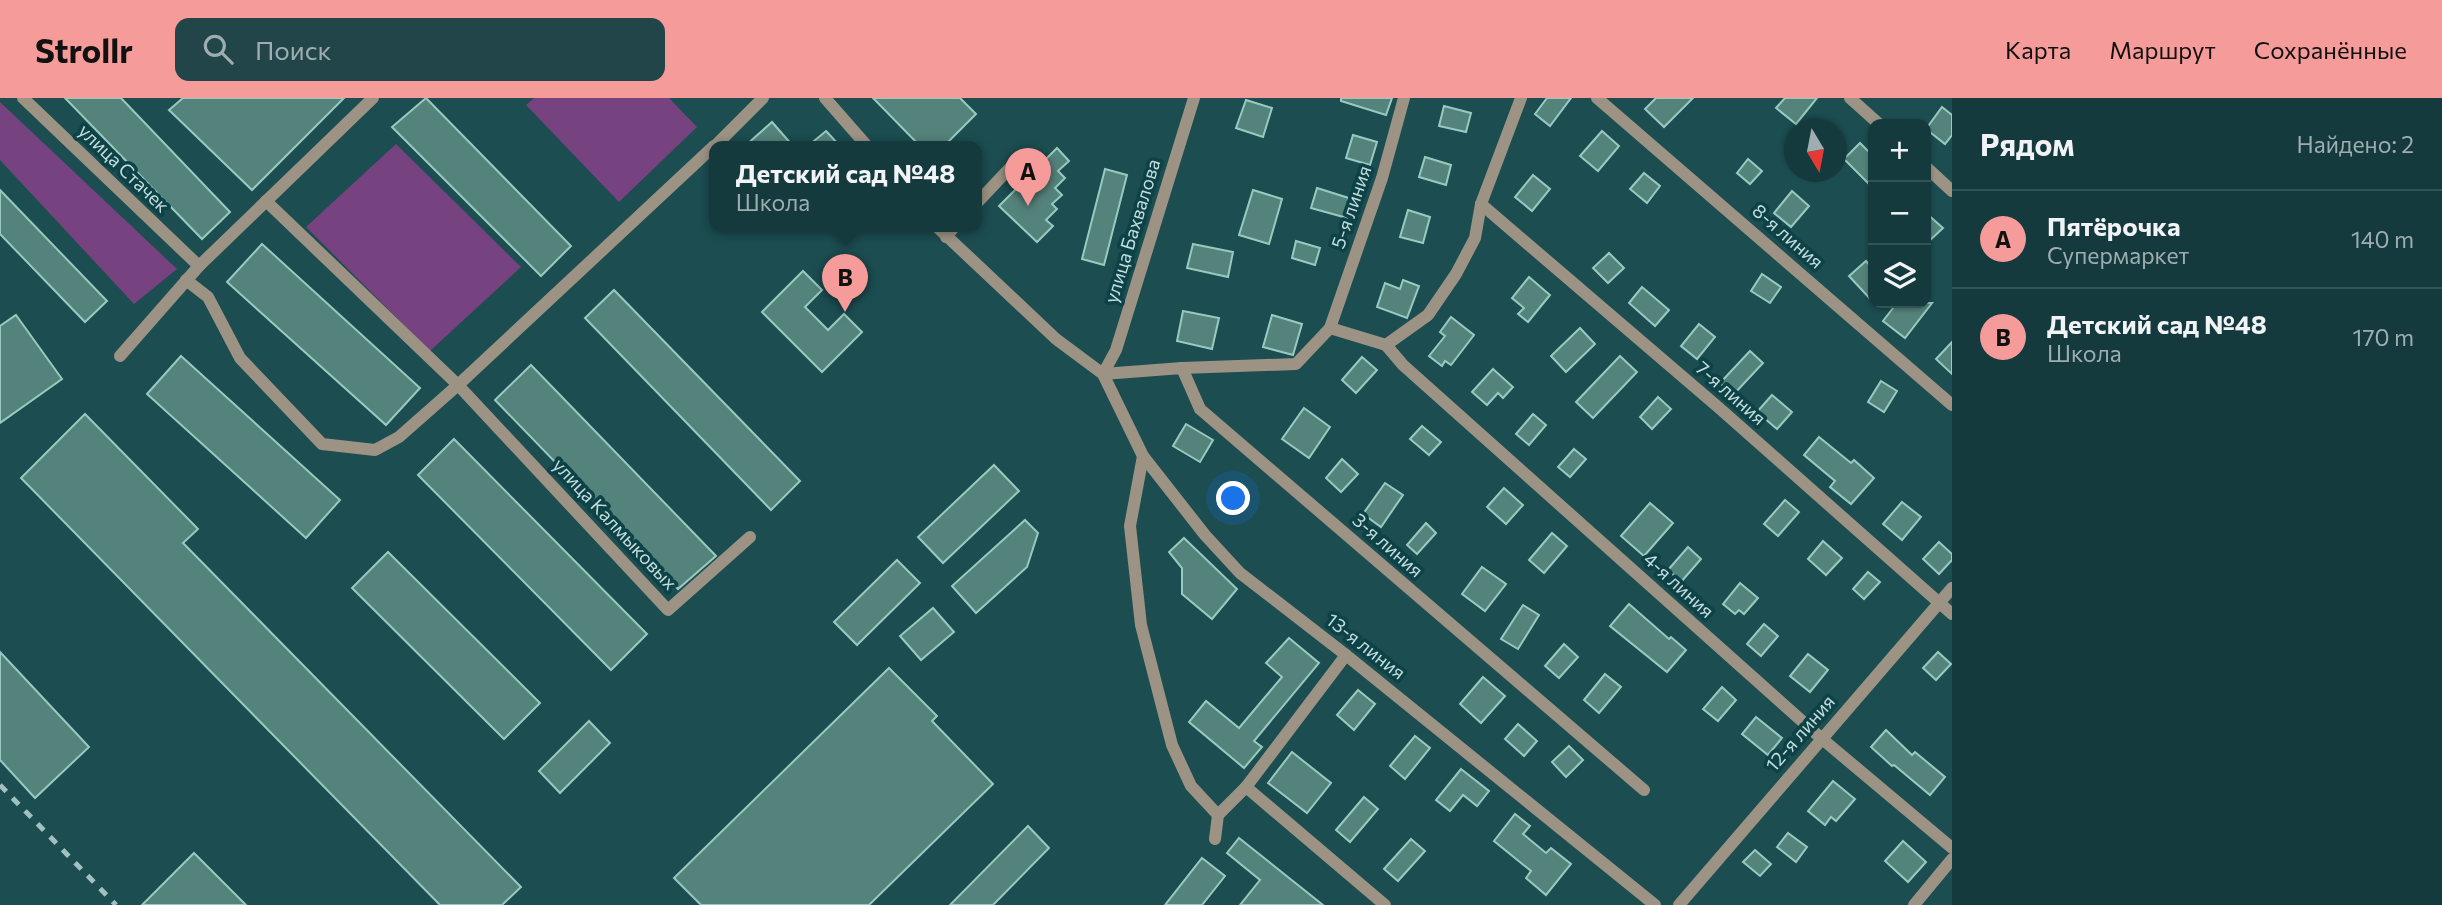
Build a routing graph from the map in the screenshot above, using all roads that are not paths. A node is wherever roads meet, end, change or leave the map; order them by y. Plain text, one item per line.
1 (23, 98) edge
2 (373, 98) edge
3 (763, 98) edge
4 (825, 98) edge
5 (1194, 98) edge
6 (1404, 98) edge
7 (1521, 98) edge
8 (1597, 98) edge
9 (1850, 98) edge
10 (1873, 119) edge
11 (719, 141) edge
12 (863, 141) edge
13 (709, 151) edge
14 (1022, 155) dead end
15 (1931, 172) edge
16 (1952, 191) edge
17 (982, 198) edge
18 (266, 201) junction
19 (1482, 204) junction
20 (941, 232) edge
21 (951, 232) edge
22 (946, 237) junction
23 (199, 266) junction
24 (186, 280) junction
25 (1330, 328) junction
26 (1386, 345) junction
27 (120, 356) dead end
28 (1182, 368) junction
29 (1103, 374) junction
30 (458, 385) junction
31 (1952, 405) edge
32 (1143, 456) junction
33 (750, 537) dead end
34 (1952, 589) edge
35 (1940, 603) junction
36 (1952, 614) edge
37 (1346, 654) junction
38 (1821, 738) junction
39 (1246, 787) junction
40 (1644, 790) dead end
41 (1218, 815) junction
42 (1214, 839) dead end
43 (1952, 848) edge
44 (1952, 859) edge
45 (1385, 905) edge
46 (1655, 905) edge
47 (1679, 905) edge
48 (1914, 905) edge

1 - 23 street, улица Стачек
2 - 18 street
3 - 11 street
4 - 12 street
5 - 29 street, улица Бахвалова
6 - 25 street, 5-я линия
7 - 19 street
8 - 31 street, 8-я линия
9 - 10 street
13 - 30 street
14 - 17 street
15 - 16 street
18 - 23 street
18 - 30 street, улица Калмыковых
19 - 26 street
19 - 35 street, 7-я линия
20 - 22 street
21 - 22 street
22 - 29 street
23 - 24 street
24 - 27 street
24 - 30 street
25 - 26 street
25 - 28 street
26 - 38 street, 4-я линия
28 - 29 street
28 - 40 street, 3-я линия
29 - 32 street, 13-я линия
30 - 33 street, улица Калмыковых
32 - 37 street, 13-я линия
32 - 41 street
34 - 35 street, 12-я линия
35 - 36 street, 7-я линия
35 - 38 street, 12-я линия
37 - 39 street
37 - 46 street, 13-я линия
38 - 43 street, 4-я линия
38 - 47 street, 12-я линия
39 - 41 street
39 - 45 street
41 - 42 street
44 - 48 street

